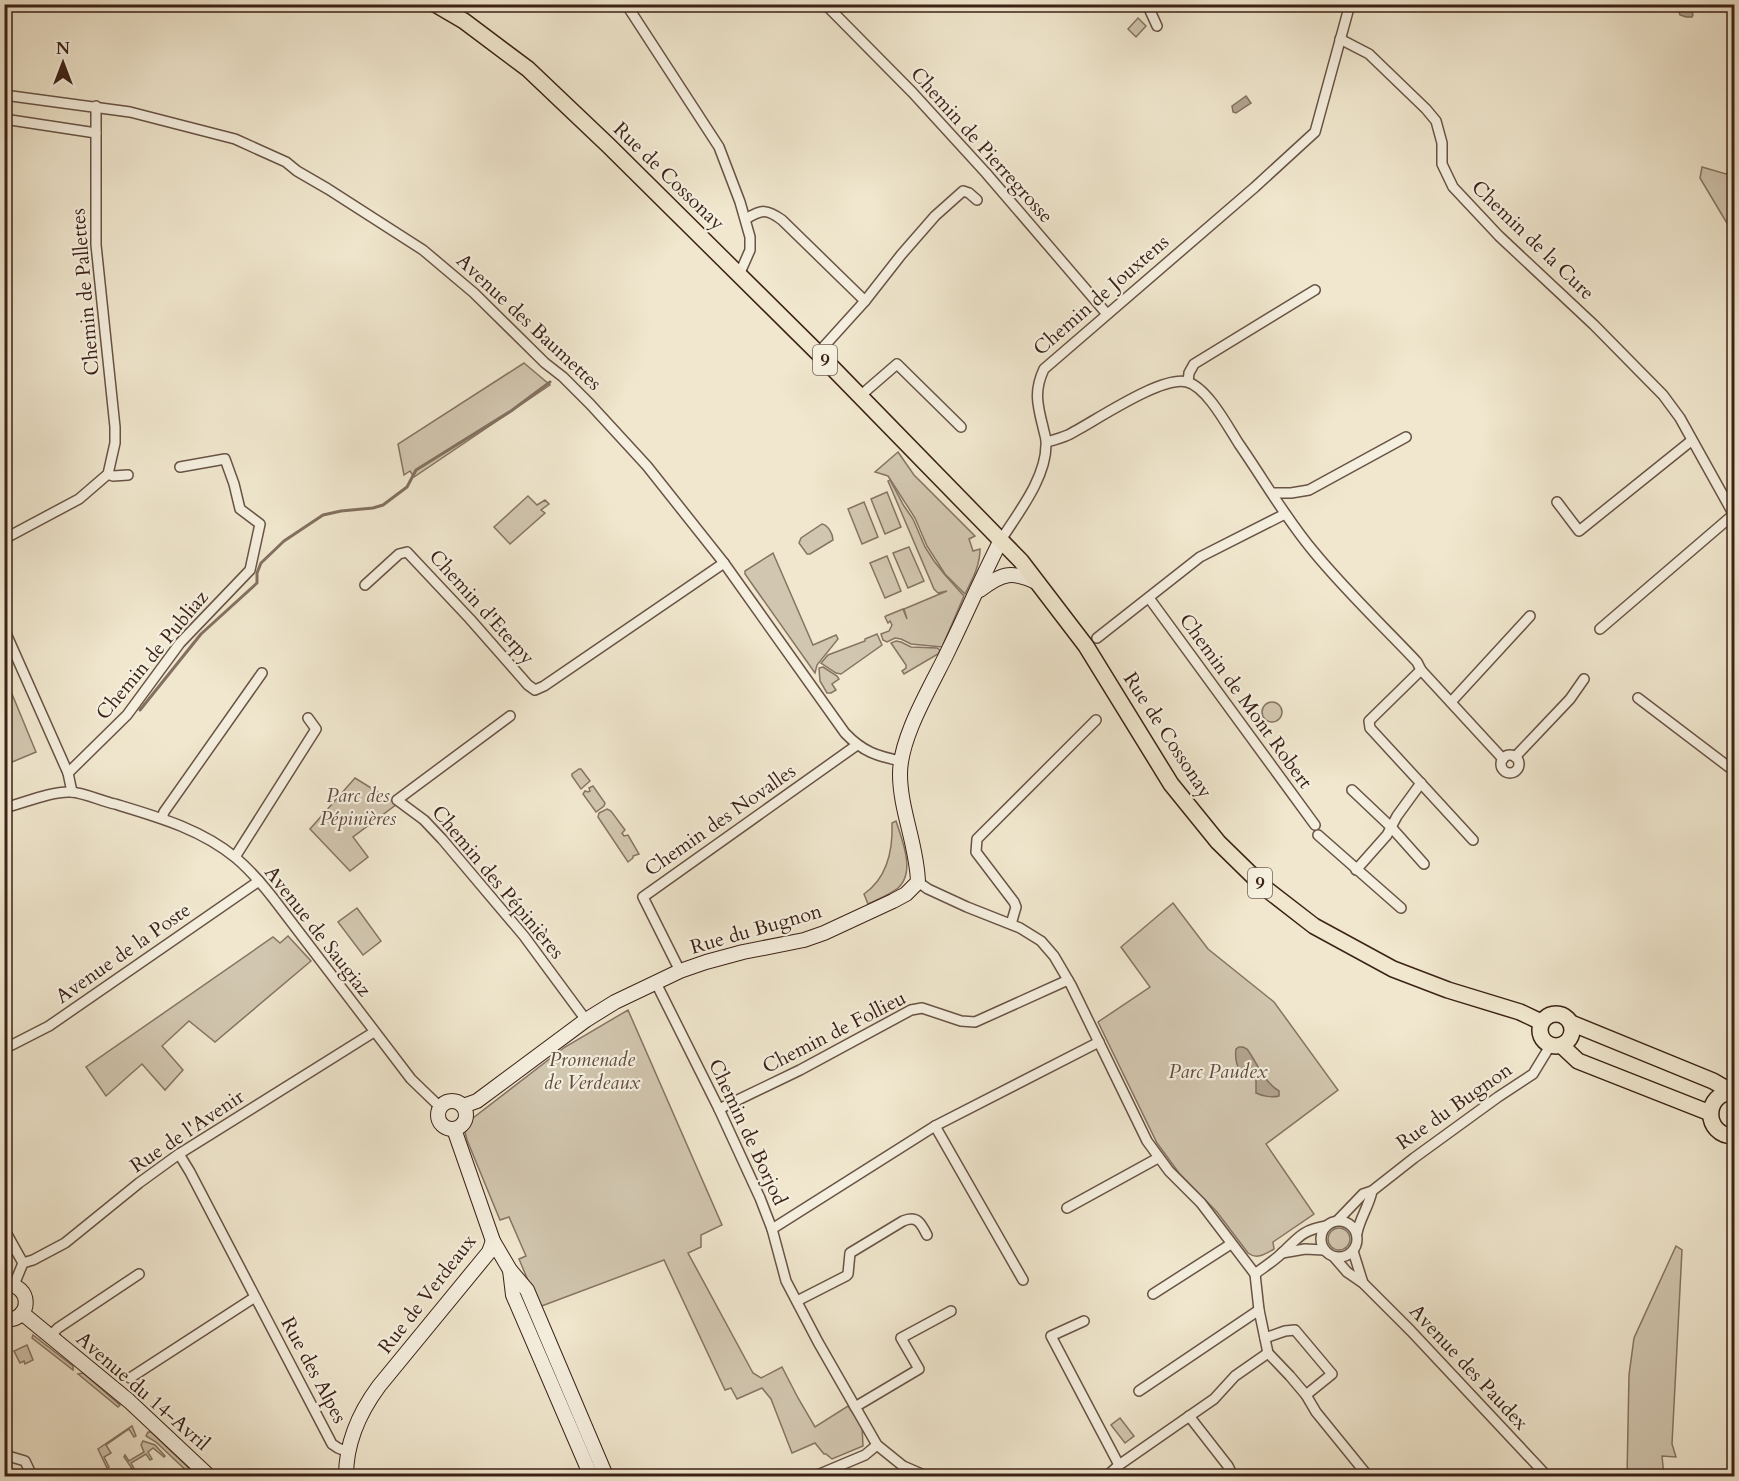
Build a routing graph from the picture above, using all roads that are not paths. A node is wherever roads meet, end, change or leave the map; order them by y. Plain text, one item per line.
1 (435, 4) edge
2 (626, 4) edge
3 (825, 4) edge
4 (1147, 4) edge
5 (1350, 4) edge
6 (1157, 26) dead end
7 (1340, 39) junction
8 (4, 94) edge
9 (96, 106) junction
10 (4, 119) edge
11 (96, 133) junction
12 (977, 200) dead end
13 (746, 219) junction
14 (740, 275) junction
15 (1315, 290) dead end
16 (865, 301) junction
17 (1107, 314) junction
18 (818, 353) junction
19 (1188, 382) junction
20 (860, 396) junction
21 (961, 427) dead end
22 (1406, 436) dead end
23 (1691, 441) junction
24 (1047, 442) junction
25 (180, 467) dead end
26 (108, 474) junction
27 (128, 475) dead end
28 (1273, 493) junction
29 (1557, 502) dead end
30 (1285, 514) junction
31 (1734, 514) edge
32 (4, 539) edge
33 (1001, 540) junction
34 (724, 562) junction
35 (1038, 583) junction
36 (365, 585) dead end
37 (976, 593) junction
38 (1149, 598) junction
39 (1530, 616) dead end
40 (4, 629) edge
41 (1600, 629) dead end
42 (1096, 638) dead end
43 (1421, 670) junction
44 (262, 673) dead end
45 (1584, 679) dead end
46 (1638, 698) dead end
47 (1451, 702) junction
48 (510, 716) dead end
49 (308, 718) dead end
50 (1096, 720) dead end
51 (857, 745) junction
52 (1515, 757) junction
53 (1503, 759) junction
54 (901, 761) junction
55 (1734, 771) edge
56 (68, 773) junction
57 (1421, 783) junction
58 (1352, 790) dead end
59 (72, 792) junction
60 (4, 808) edge
61 (162, 818) junction
62 (1315, 825) dead end
63 (1391, 827) junction
64 (1318, 835) dead end
65 (1473, 840) dead end
66 (235, 857) junction
67 (1424, 864) dead end
68 (1356, 870) junction
69 (259, 881) junction
70 (918, 882) junction
71 (1401, 908) dead end
72 (1011, 924) junction
73 (680, 971) junction
74 (1068, 980) junction
75 (656, 983) junction
76 (586, 1020) junction
77 (1541, 1022) junction
78 (1571, 1023) junction
79 (374, 1032) junction
80 (1100, 1042) junction
81 (1556, 1046) junction
82 (4, 1049) edge
83 (1733, 1092) edge
84 (464, 1106) junction
85 (440, 1107) junction
86 (718, 1109) junction
87 (1710, 1113) junction
88 (935, 1126) junction
89 (454, 1129) junction
90 (1734, 1136) edge
91 (179, 1154) junction
92 (1158, 1158) junction
93 (1372, 1191) junction
94 (1066, 1208) dead end
95 (1338, 1220) junction
96 (1326, 1226) junction
97 (4, 1229) edge
98 (772, 1229) junction
99 (1357, 1233) junction
100 (927, 1234) dead end
101 (493, 1241) junction
102 (1231, 1244) junction
103 (1324, 1250) junction
104 (1353, 1251) junction
105 (1282, 1253) junction
106 (1334, 1257) junction
107 (23, 1263) junction
108 (139, 1274) dead end
109 (1255, 1274) junction
110 (1023, 1280) dead end
111 (1363, 1282) junction
112 (9, 1284) edge
113 (1153, 1294) dead end
114 (255, 1297) junction
115 (797, 1301) junction
116 (1259, 1310) junction
117 (951, 1311) dead end
118 (22, 1313) junction
119 (4, 1320) edge
120 (1084, 1321) dead end
121 (50, 1336) junction
122 (1265, 1338) junction
123 (1268, 1353) junction
124 (130, 1378) dead end
125 (559, 1385) junction
126 (1139, 1390) dead end
127 (1306, 1395) junction
128 (855, 1407) junction
129 (1189, 1416) junction
130 (877, 1445) junction
131 (4, 1450) edge
132 (348, 1452) junction
133 (1119, 1465) junction
134 (835, 1473) edge
135 (32, 1476) edge
136 (210, 1476) edge
137 (346, 1476) edge
138 (591, 1476) edge
139 (606, 1476) edge
140 (815, 1476) edge
141 (926, 1476) edge
142 (1107, 1476) edge
143 (1230, 1476) edge
144 (1368, 1476) edge
145 (1547, 1476) edge

1 - 14 main road, Rue de Cossonay / 9
2 - 13 street
3 - 17 street, Chemin de Pierregrosse
4 - 6 street
5 - 7 street, Chemin de Jouxtens
7 - 17 street, Chemin de Jouxtens
7 - 23 street, Chemin de la Cure
8 - 9 street, Avenue des Baumettes
9 - 11 street, Chemin de Pallettes
9 - 34 street, Avenue des Baumettes
10 - 11 street
11 - 26 street, Chemin de Pallettes
12 - 16 street
13 - 14 street
13 - 16 street, Rue de Cossonay
14 - 18 main road, Rue de Cossonay / 9
15 - 19 street
16 - 18 street
17 - 24 street, Chemin de Jouxtens
18 - 20 main road, Rue de Cossonay / 9
19 - 24 street
19 - 28 street
20 - 21 street
20 - 33 main road, Rue de Cossonay / 9
22 - 28 street
23 - 29 street
23 - 31 street, Chemin de la Cure
24 - 33 street, Chemin de Jouxtens
25 - 56 street, Chemin de Publiaz
26 - 27 street
26 - 32 street
28 - 30 street
30 - 38 street
30 - 43 street
31 - 41 street, Chemin de la Cure
33 - 35 main road, Rue de Cossonay / 9
33 - 37 street, Chemin de Jouxtens
34 - 36 street, Chemin d'Eterpy
34 - 51 street, Avenue des Baumettes
35 - 37 street
35 - 77 main road, Rue de Cossonay / 9
37 - 54 street, Chemin de Jouxtens
38 - 42 street
38 - 62 street, Chemin de Mont Robert
39 - 47 street
40 - 56 street
43 - 47 street
43 - 57 street
44 - 61 street
45 - 52 street
46 - 55 street
47 - 53 street
48 - 76 street, Chemin des Pépinières
49 - 66 street
50 - 72 street
51 - 54 street, Avenue des Baumettes
51 - 73 street, Chemin des Novalles
52 - 53 street
52 - 53 street
54 - 70 street, Chemin de Jouxtens
56 - 59 street
57 - 63 street
57 - 65 street
58 - 63 street
59 - 60 street
59 - 61 street, Avenue de Saugiaz
61 - 66 street, Avenue de Saugiaz
63 - 67 street
63 - 68 street
64 - 68 street
66 - 69 street, Avenue de Saugiaz
68 - 71 street
69 - 79 street, Avenue de Saugiaz
69 - 82 street, Avenue de la Poste
70 - 72 street
70 - 73 street, Rue du Bugnon
72 - 74 street
73 - 75 street, Rue du Bugnon
74 - 80 street
74 - 86 street, Chemin de Follieu
75 - 76 street, Rue du Bugnon
75 - 86 street, Chemin de Borjod
76 - 84 street, Rue du Bugnon
77 - 78 main road
77 - 81 main road
78 - 81 main road
78 - 83 main road
79 - 85 street, Avenue de Saugiaz
79 - 91 street, Rue de l'Avenir
80 - 88 street
80 - 92 street
81 - 87 main road
81 - 93 street, Rue du Bugnon
83 - 87 main road
84 - 85 street
84 - 89 street
85 - 89 street
86 - 98 street, Chemin de Borjod
87 - 90 main road
88 - 98 street
88 - 110 street
89 - 101 street, Rue de Verdeaux
91 - 107 street, Rue de l'Avenir
91 - 114 street, Rue des Alpes
92 - 94 street
92 - 102 street
93 - 95 street, Rue du Bugnon
93 - 99 street
95 - 96 street, Rue du Bugnon
95 - 99 street
96 - 103 street
96 - 105 street, Rue du Bugnon
97 - 107 street
98 - 115 street, Chemin de Borjod
99 - 104 street
100 - 115 street
101 - 125 street
101 - 132 street, Rue de Verdeaux
102 - 109 street
102 - 113 street
103 - 105 street
103 - 106 street
104 - 106 street
104 - 111 street, Avenue des Paudex
105 - 109 street, Rue du Bugnon
106 - 111 street, Avenue des Paudex
107 - 112 street
108 - 121 street, Avenue du 14-Avril
109 - 116 street
111 - 145 street, Avenue des Paudex
112 - 118 street
114 - 124 street
114 - 132 street, Rue des Alpes
115 - 128 street, Chemin de Borjod
116 - 122 street
116 - 126 street
117 - 128 street
118 - 119 street
118 - 121 street, Avenue du 14-Avril
120 - 133 street
121 - 136 street, Avenue du 14-Avril
122 - 123 street
122 - 127 street
123 - 127 street
123 - 129 street
125 - 138 street
125 - 139 street
127 - 144 street
128 - 130 street, Chemin de Borjod
129 - 133 street
129 - 143 street
130 - 134 street
130 - 141 street
131 - 135 street
132 - 137 street, Rue de Verdeaux
133 - 142 street
134 - 140 street

